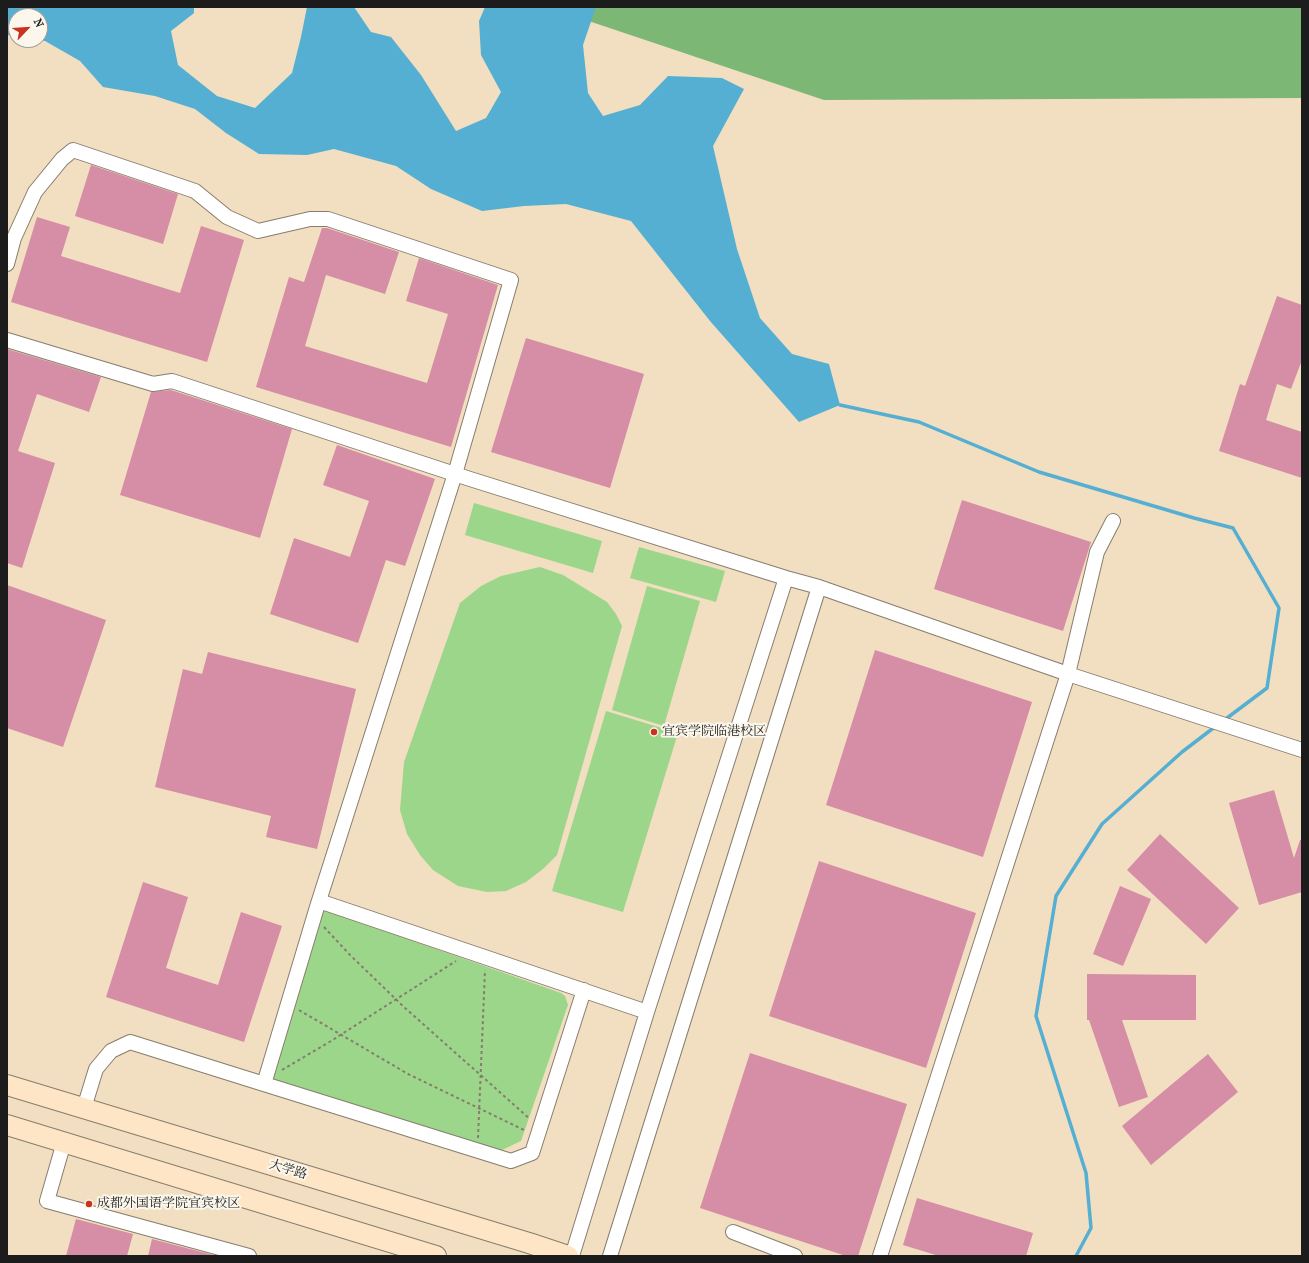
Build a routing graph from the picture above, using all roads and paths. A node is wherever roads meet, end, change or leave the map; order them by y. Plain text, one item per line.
1 (7, 264) edge
2 (7, 340) edge
3 (455, 474) junction
4 (1112, 520) dead end
5 (786, 578) junction
6 (819, 587) junction
7 (1068, 674) junction
8 (1302, 750) edge
9 (319, 901) junction
10 (314, 916) junction
11 (471, 952) junction
12 (485, 957) junction
13 (584, 990) junction
14 (396, 1000) junction
15 (288, 1003) junction
16 (647, 1012) junction
17 (342, 1034) junction
18 (481, 1076) junction
19 (264, 1082) junction
20 (7, 1085) edge
21 (84, 1108) junction
22 (480, 1109) junction
23 (7, 1125) edge
24 (538, 1132) junction
25 (64, 1142) junction
26 (477, 1151) junction
27 (733, 1232) dead end
28 (249, 1256) edge
29 (436, 1256) edge
30 (568, 1256) edge
31 (572, 1256) edge
32 (610, 1256) edge
33 (795, 1256) edge
34 (880, 1256) edge

1 - 3 street
2 - 3 street
3 - 5 street
3 - 9 street
4 - 7 street
5 - 6 street
5 - 16 street
6 - 7 street
6 - 32 street
7 - 8 street
7 - 34 street
9 - 10 street
9 - 11 street
10 - 14 path
10 - 15 street
11 - 12 street
11 - 14 path
12 - 13 street
12 - 18 path
13 - 16 street
13 - 24 street
14 - 17 path
14 - 18 path
15 - 17 path
15 - 19 street
16 - 31 street
17 - 19 path
17 - 22 path
18 - 22 path
18 - 24 path
19 - 21 street
19 - 26 street
20 - 21 main road, 大学路
21 - 30 main road, 大学路
22 - 24 path
22 - 26 path
23 - 25 main road
24 - 26 street
25 - 28 street
25 - 29 main road
27 - 33 street

